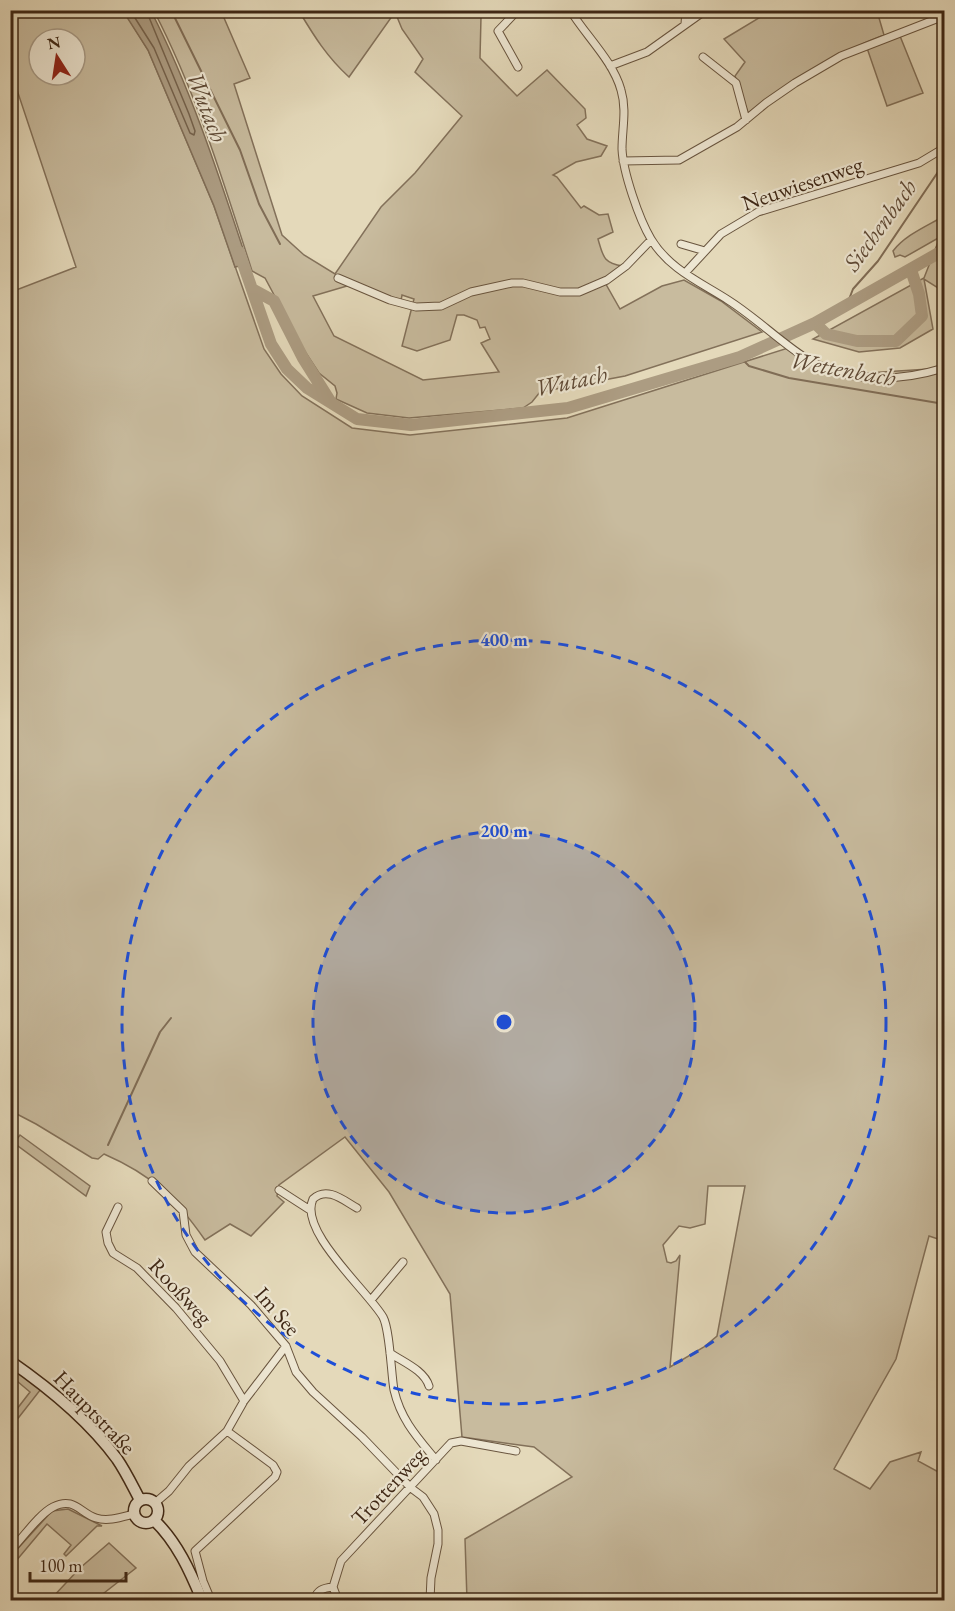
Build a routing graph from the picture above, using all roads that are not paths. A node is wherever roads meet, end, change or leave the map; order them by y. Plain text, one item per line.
1 (518, 10) edge
2 (570, 10) edge
3 (686, 10) edge
4 (706, 10) edge
5 (945, 16) edge
6 (685, 24) junction
7 (703, 57) dead end
8 (610, 66) junction
9 (518, 67) dead end
10 (746, 120) junction
11 (945, 148) edge
12 (624, 161) junction
13 (651, 240) junction
14 (681, 244) dead end
15 (705, 251) junction
16 (685, 273) junction
17 (338, 278) dead end
18 (945, 369) edge
19 (152, 1181) dead end
20 (279, 1190) dead end
21 (118, 1207) dead end
22 (357, 1208) dead end
23 (310, 1210) junction
24 (403, 1262) dead end
25 (371, 1300) junction
26 (286, 1346) junction
27 (390, 1353) junction
28 (10, 1361) edge
29 (429, 1386) dead end
30 (244, 1401) junction
31 (227, 1431) junction
32 (516, 1451) dead end
33 (436, 1460) junction
34 (411, 1488) junction
35 (140, 1500) junction
36 (154, 1503) junction
37 (134, 1514) junction
38 (154, 1520) junction
39 (10, 1551) edge
40 (333, 1587) junction
41 (202, 1600) edge
42 (211, 1600) edge
43 (314, 1600) edge
44 (338, 1600) edge
45 (429, 1600) edge

1 - 9 street
2 - 8 street
3 - 6 street
4 - 6 street
5 - 10 street
6 - 8 street
7 - 10 street
8 - 12 street
10 - 12 street
11 - 15 street, Neuwiesenweg
12 - 13 street
13 - 16 street
13 - 17 street
14 - 15 street
15 - 16 street, Neuwiesenweg
16 - 18 street
19 - 26 street, Im See
20 - 23 street
21 - 30 street, Rooßweg
22 - 23 street
23 - 25 street
24 - 25 street
25 - 27 street
26 - 30 street
26 - 34 street, Im See
27 - 29 street
27 - 33 street
28 - 35 main road, Hauptstraße
30 - 31 street
31 - 36 street
31 - 42 street
32 - 33 street, Trottenweg
33 - 34 street, Trottenweg
34 - 40 street, Trottenweg
34 - 45 street, Im See
35 - 36 main road
35 - 37 main road
36 - 38 main road
37 - 38 main road
37 - 39 street
38 - 41 main road
40 - 43 street
40 - 44 street

